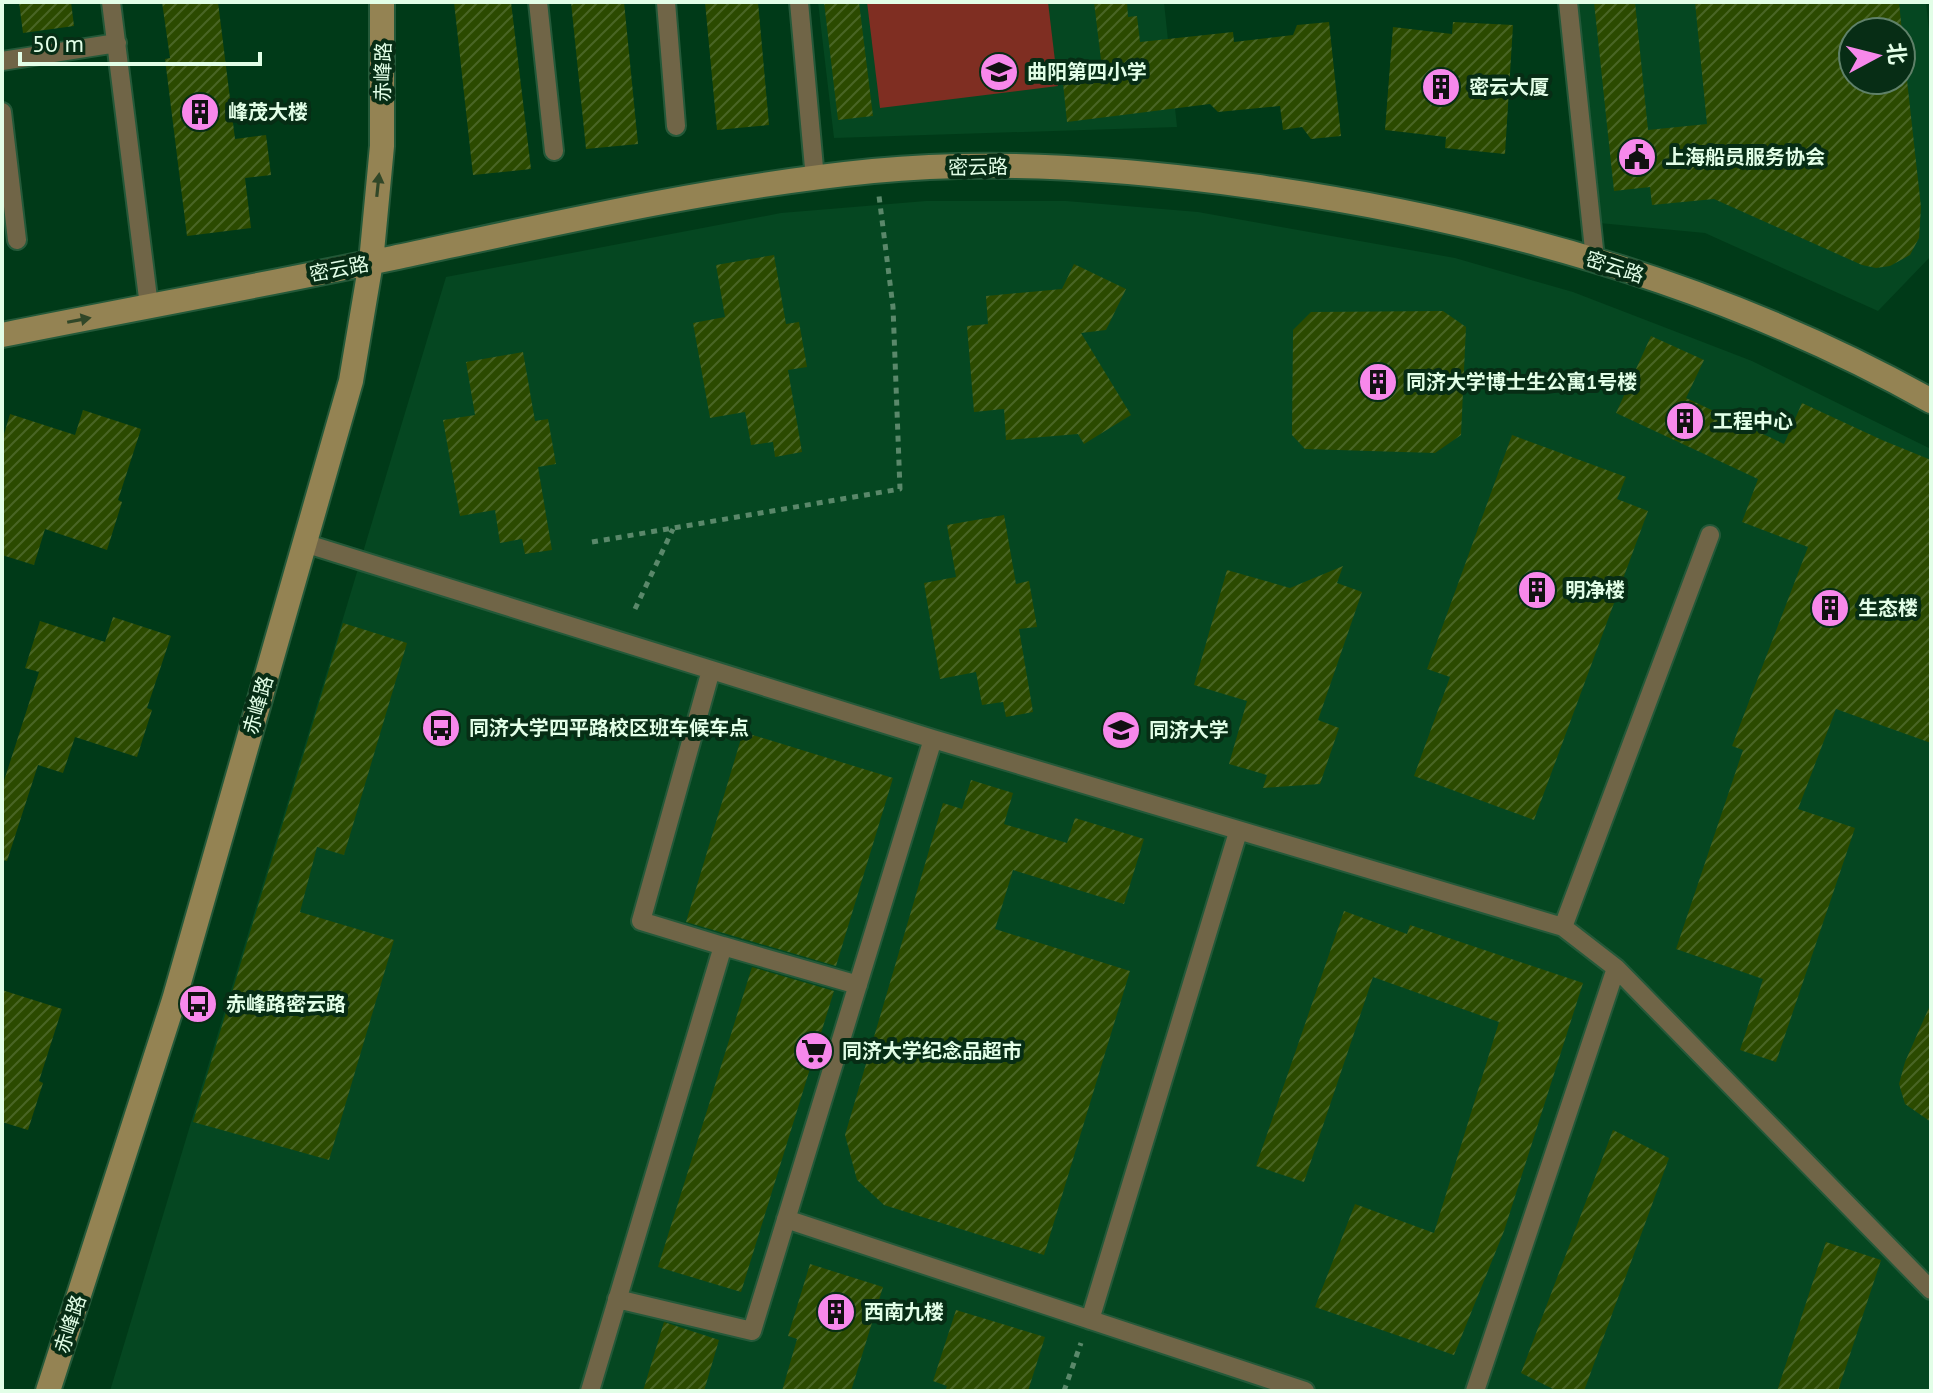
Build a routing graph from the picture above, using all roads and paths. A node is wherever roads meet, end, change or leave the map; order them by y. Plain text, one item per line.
1 (111, 2) edge
2 (382, 2) edge
3 (538, 2) edge
4 (666, 2) edge
5 (799, 2) edge
6 (1568, 2) edge
7 (117, 43) junction
8 (2, 61) edge
9 (2, 112) edge
10 (676, 126) dead end
11 (554, 151) dead end
12 (876, 171) junction
13 (815, 179) junction
14 (17, 240) dead end
15 (1595, 259) junction
16 (371, 262) junction
17 (149, 306) junction
18 (2, 335) edge
19 (1931, 401) edge
20 (674, 528) junction
21 (1710, 535) dead end
22 (592, 542) dead end
23 (304, 543) junction
24 (635, 609) dead end
25 (711, 670) junction
26 (933, 739) junction
27 (1238, 832) junction
28 (1563, 927) junction
29 (723, 946) junction
30 (1616, 968) junction
31 (858, 985) junction
32 (786, 1219) junction
33 (1931, 1290) edge
34 (617, 1299) junction
35 (1090, 1320) junction
36 (48, 1391) edge
37 (590, 1391) edge
38 (1064, 1391) edge
39 (1305, 1391) edge
40 (1475, 1391) edge

1 - 7 lane
16 -> 2 street, 赤峰路
3 - 11 lane
4 - 10 lane
5 - 13 lane
6 - 15 lane
7 - 8 lane
7 - 17 lane
9 - 14 lane
12 - 13 street, 密云路
12 - 15 street, 密云路
12 - 20 path
13 - 16 street, 密云路
15 - 19 street, 密云路
16 - 17 street, 密云路
16 - 23 street, 赤峰路
18 -> 17 street, 密云路
20 - 22 path
20 - 24 path
21 - 28 lane
23 - 25 lane
23 - 36 street, 赤峰路
25 - 26 lane
25 - 29 lane
26 - 27 lane
26 - 31 lane
27 - 28 lane
27 - 35 lane
28 - 30 lane
29 - 31 lane
29 - 34 lane
30 - 33 lane
30 - 40 lane
31 - 32 lane
32 - 34 lane
32 - 35 lane
34 - 37 lane
35 - 38 path
35 - 39 lane

